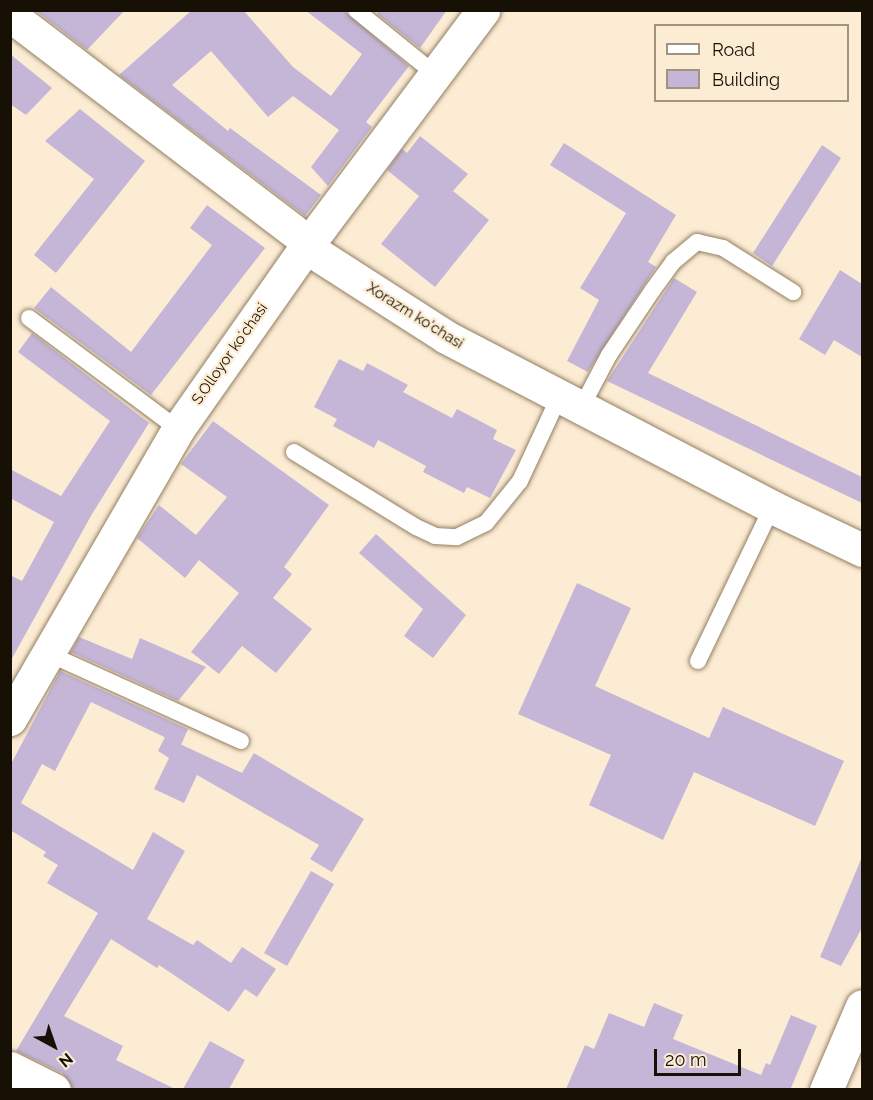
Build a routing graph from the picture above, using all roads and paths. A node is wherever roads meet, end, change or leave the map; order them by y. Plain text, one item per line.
1 (356, 10) edge
2 (483, 10) edge
3 (10, 15) edge
4 (435, 74) junction
5 (306, 247) junction
6 (793, 292) dead end
7 (29, 318) dead end
8 (570, 403) junction
9 (178, 429) junction
10 (294, 452) dead end
11 (772, 507) junction
12 (862, 550) edge
13 (47, 653) junction
14 (698, 661) dead end
15 (10, 719) edge
16 (241, 741) dead end
17 (862, 1006) edge
18 (10, 1068) edge
19 (54, 1089) edge
20 (826, 1089) edge

1 - 4 lane
2 - 4 street, S.Olloyor koʻchasi
3 - 5 street, Xorazm ko'chasi
4 - 5 street, S.Olloyor koʻchasi
5 - 8 street, Xorazm ko'chasi
5 - 9 street, S.Olloyor koʻchasi
6 - 8 lane
7 - 9 lane
8 - 10 lane
8 - 11 street, Xorazm ko'chasi
9 - 13 street, S.Olloyor koʻchasi
11 - 12 street, Xorazm ko'chasi
11 - 14 lane
13 - 15 street, S.Olloyor koʻchasi
13 - 16 lane
17 - 20 street
18 - 19 street

